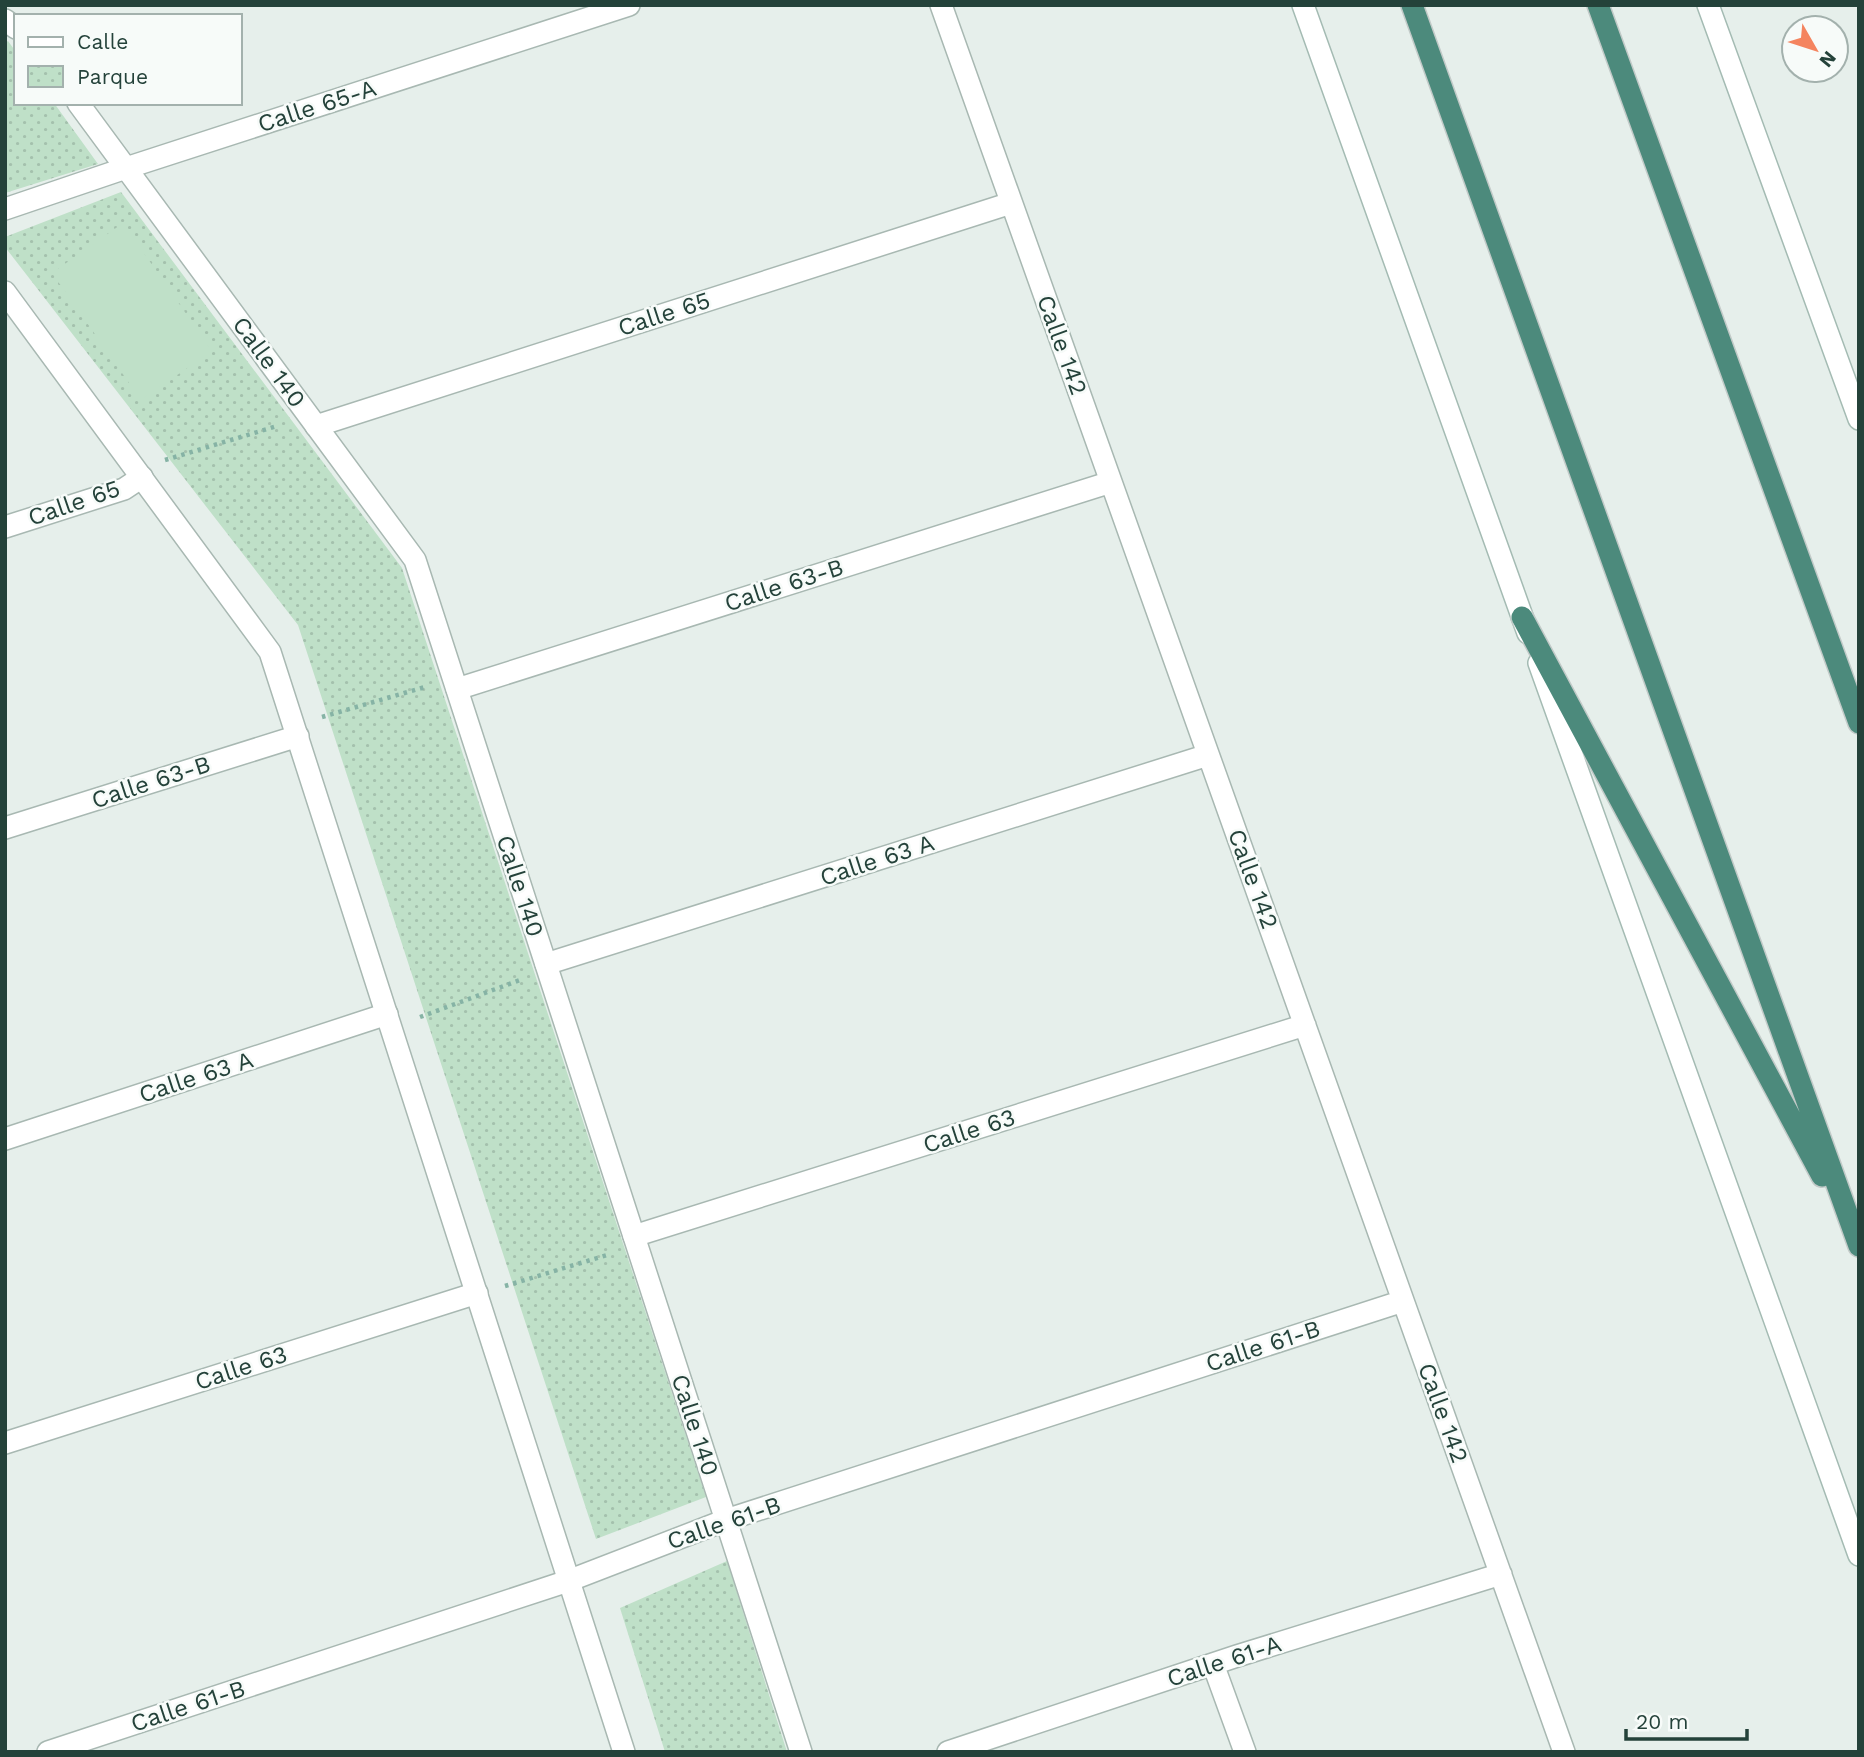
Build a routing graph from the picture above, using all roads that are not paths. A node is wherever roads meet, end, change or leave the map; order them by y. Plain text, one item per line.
1 (629, 5) edge
2 (941, 5) edge
3 (1303, 5) edge
4 (1412, 5) edge
5 (1598, 5) edge
6 (1707, 5) edge
7 (79, 105) edge
8 (126, 168) junction
9 (1012, 203) junction
10 (5, 209) edge
11 (5, 292) edge
12 (1859, 419) edge
13 (316, 426) junction
14 (142, 477) junction
15 (1111, 482) junction
16 (5, 527) edge
17 (1522, 617) junction
18 (457, 689) junction
19 (1859, 723) edge
20 (298, 736) junction
21 (1208, 755) junction
22 (5, 828) edge
23 (546, 964) junction
24 (387, 1014) junction
25 (1305, 1025) junction
26 (5, 1139) edge
27 (634, 1236) junction
28 (1858, 1243) edge
29 (477, 1293) junction
30 (1403, 1301) junction
31 (5, 1443) edge
32 (726, 1520) junction
33 (1859, 1555) edge
34 (1501, 1574) junction
35 (568, 1581) junction
36 (1213, 1664) junction
37 (48, 1752) edge
38 (624, 1752) edge
39 (800, 1752) edge
40 (948, 1752) edge
41 (1245, 1752) edge
42 (1564, 1752) edge

1 - 8 street, Calle 65-A
2 - 9 street, Calle 142
3 - 17 street
4 - 28 highway
5 - 19 highway
6 - 12 street
7 - 8 street, Calle 140
8 - 10 street, Calle 65-A
8 - 13 street, Calle 140
9 - 13 street, Calle 65
9 - 15 street, Calle 142
11 - 14 street
13 - 18 street, Calle 140
14 - 16 street, Calle 65
14 - 20 street
15 - 18 street, Calle 63-B
15 - 21 street, Calle 142
17 - 28 highway
17 - 33 street
18 - 23 street, Calle 140
20 - 22 street, Calle 63-B
20 - 24 street
21 - 23 street, Calle 63 A
21 - 25 street, Calle 142
23 - 27 street, Calle 140
24 - 26 street, Calle 63 A
24 - 29 street
25 - 27 street, Calle 63
25 - 30 street, Calle 142
27 - 32 street, Calle 140
29 - 31 street, Calle 63
29 - 35 street
30 - 32 street, Calle 61-B
30 - 34 street, Calle 142
32 - 35 street, Calle 61-B
32 - 39 street, Calle 140
34 - 36 street, Calle 61-A
34 - 42 street, Calle 142
35 - 37 street, Calle 61-B
35 - 38 street
36 - 40 street, Calle 61-A
36 - 41 street

